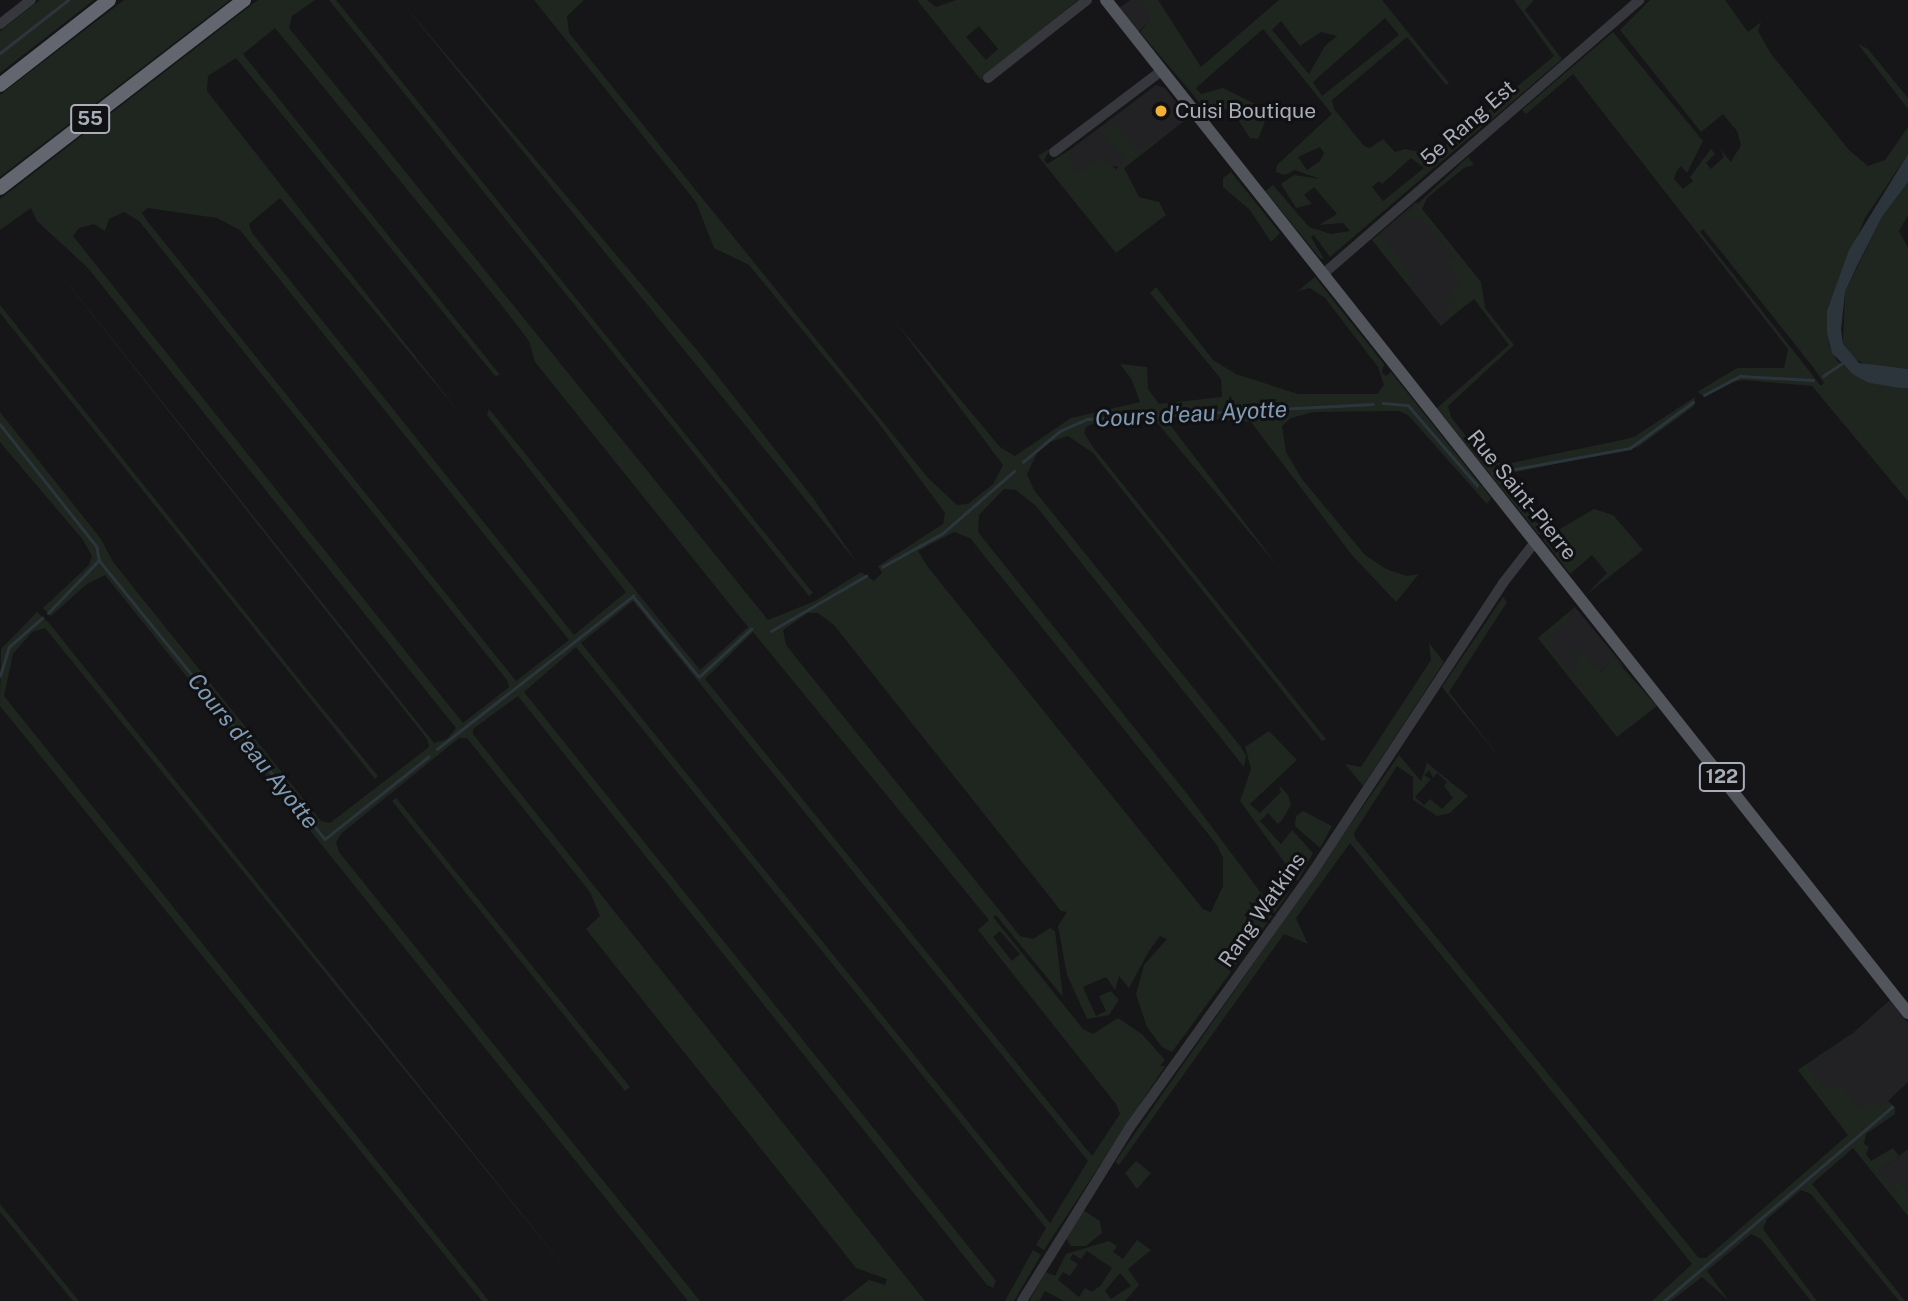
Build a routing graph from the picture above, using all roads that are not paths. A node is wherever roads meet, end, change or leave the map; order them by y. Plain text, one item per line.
1 (31, 0) edge
2 (109, 0) edge
3 (244, 0) edge
4 (1087, 0) edge
5 (1106, 0) edge
6 (1640, 0) edge
7 (0, 24) edge
8 (1161, 72) junction
9 (988, 78) dead end
10 (0, 85) edge
11 (1054, 152) dead end
12 (0, 188) edge
13 (1322, 275) junction
14 (1535, 542) junction
15 (1908, 1013) edge
16 (1022, 1301) edge

1 - 7 street
2 - 10 highway
3 - 12 highway, 55
4 - 9 street
5 - 8 main road, Rue Saint-Pierre / 122
6 - 13 street, 5e Rang Est
8 - 11 street
8 - 13 main road, Rue Saint-Pierre / 122
13 - 14 main road, Rue Saint-Pierre / 122
14 - 15 main road, Rue Saint-Pierre / 122
14 - 16 street, Rang Watkins

